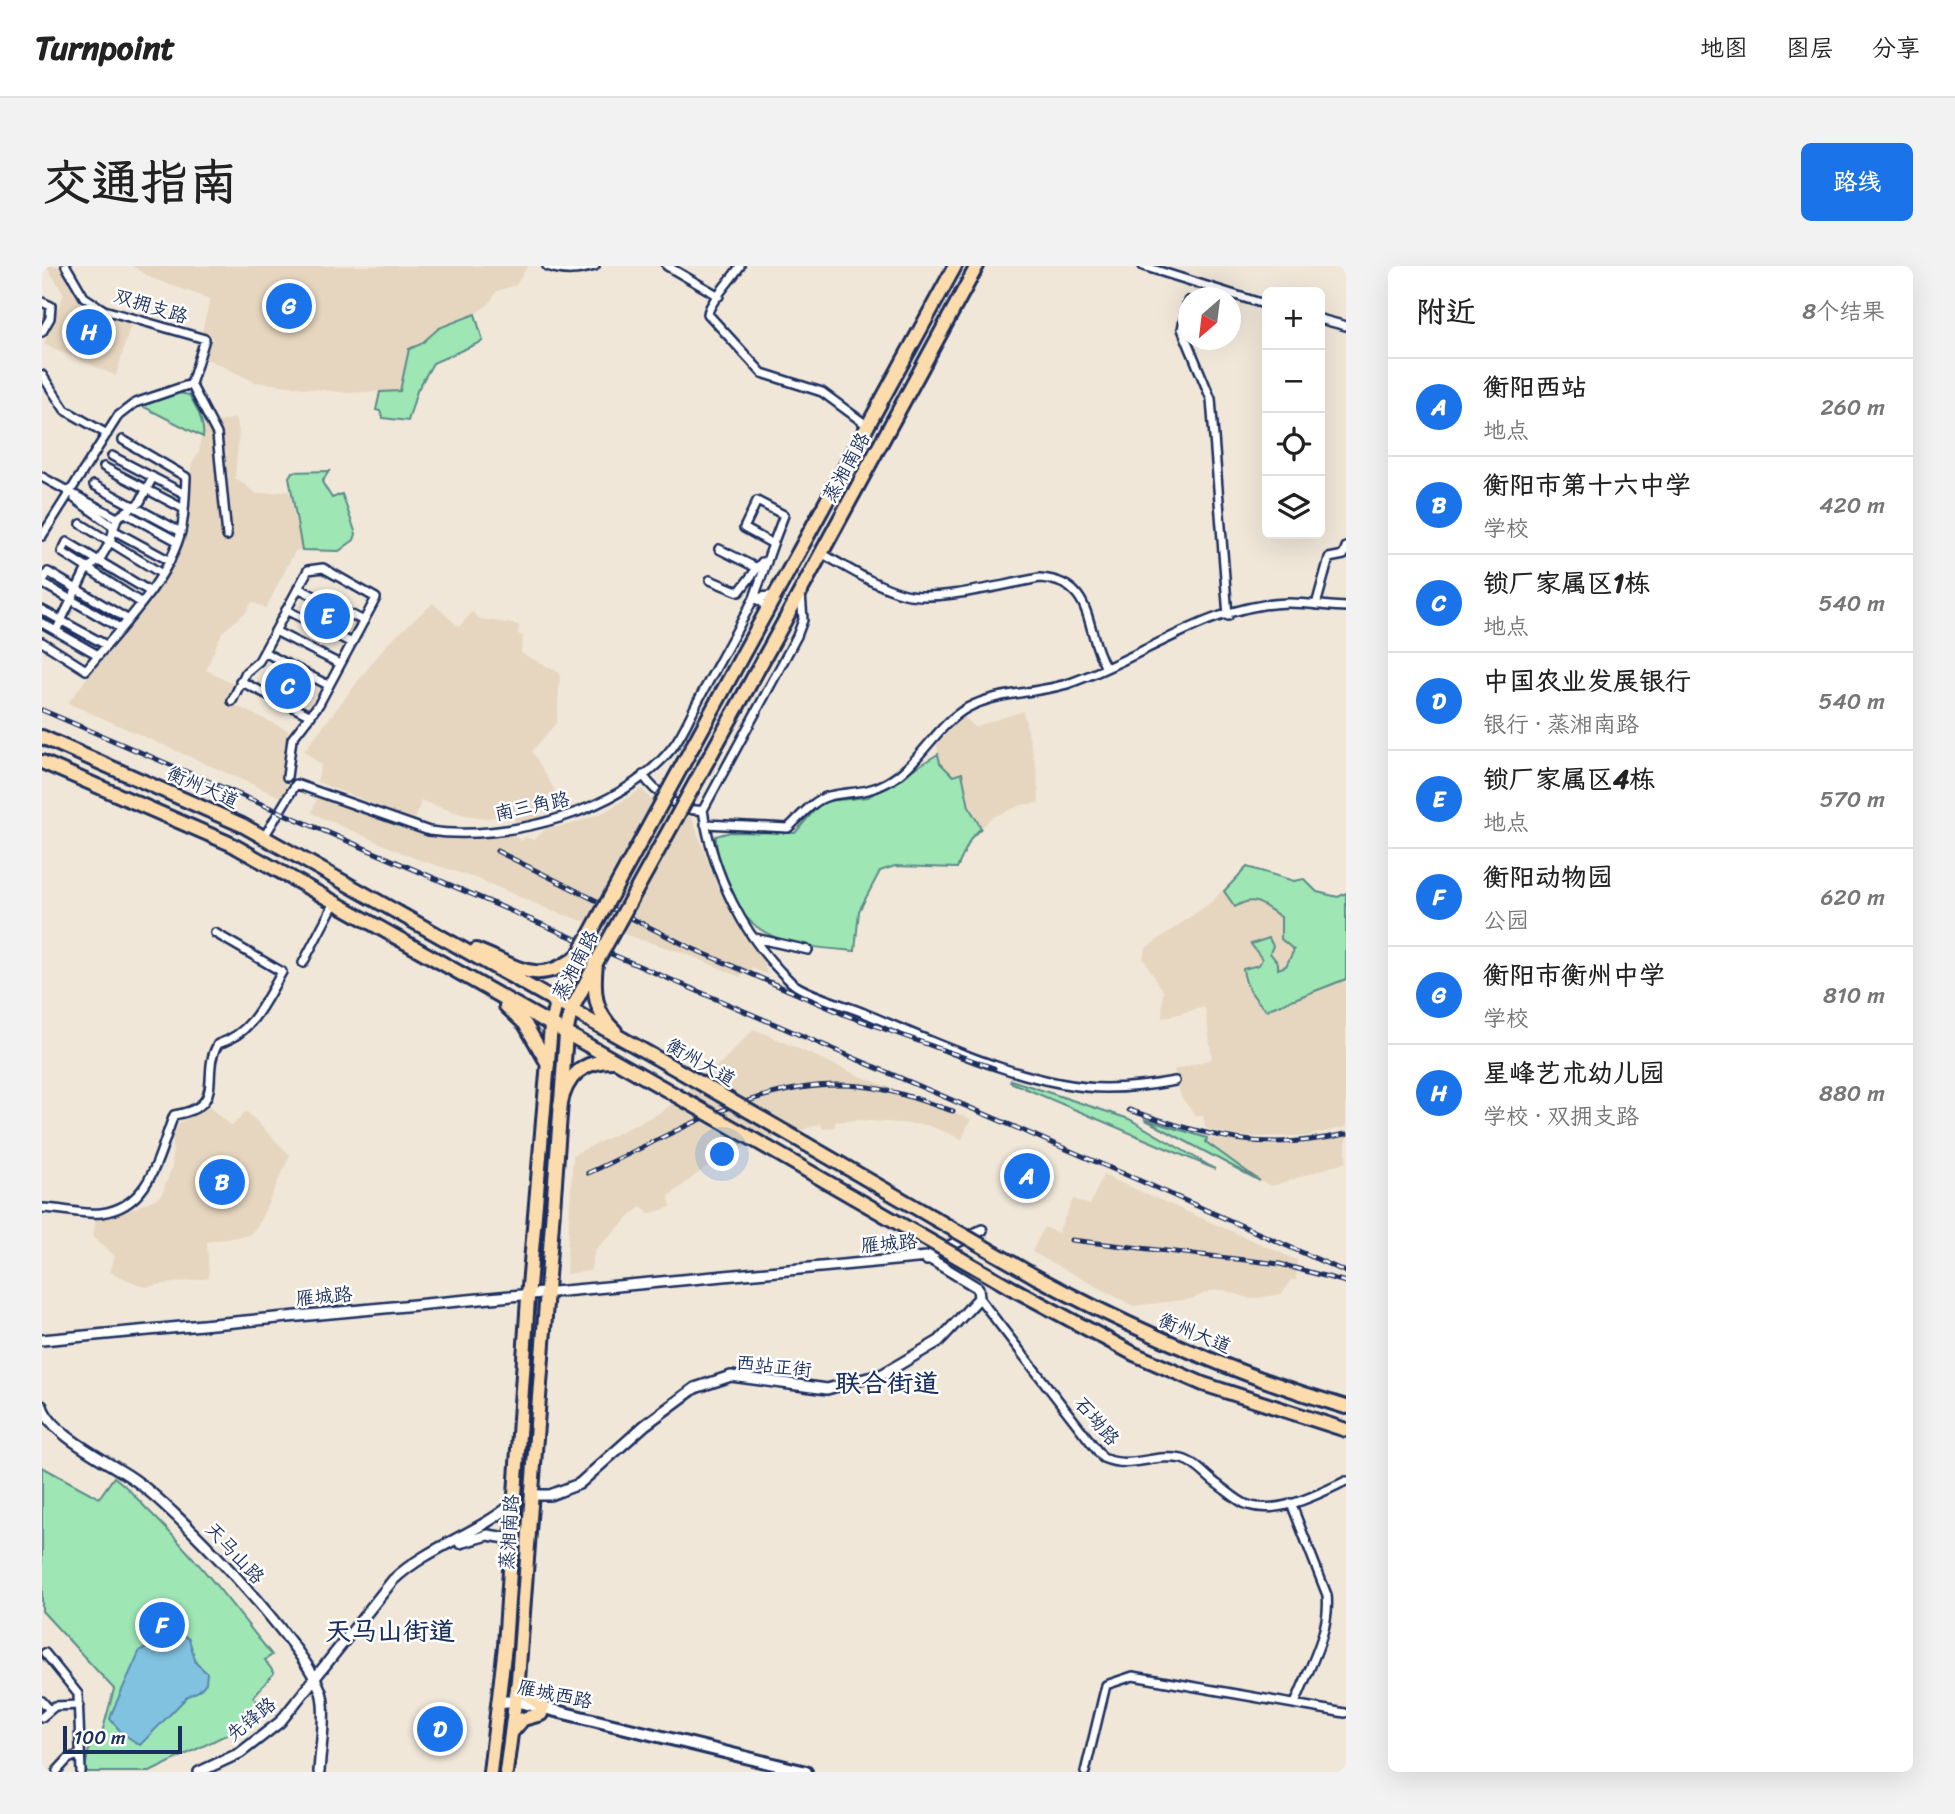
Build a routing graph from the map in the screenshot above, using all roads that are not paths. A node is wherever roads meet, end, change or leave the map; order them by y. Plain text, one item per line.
1 (66, 266) edge
2 (547, 266) edge
3 (596, 266) edge
4 (667, 266) edge
5 (740, 266) edge
6 (956, 266) edge
7 (977, 266) edge
8 (1143, 266) edge
9 (561, 268) edge
10 (1192, 283) junction
11 (1191, 287) edge
12 (719, 296) junction
13 (42, 302) edge
14 (1262, 304) edge
15 (1325, 320) edge
16 (1346, 326) edge
17 (42, 332) edge
18 (1191, 350) edge
19 (42, 375) edge
20 (191, 384) junction
21 (868, 426) junction
22 (107, 435) junction
23 (123, 440) dead end
24 (112, 456) dead end
25 (104, 467) dead end
26 (42, 477) edge
27 (153, 477) junction
28 (94, 485) dead end
29 (147, 489) junction
30 (69, 494) junction
31 (185, 494) junction
32 (134, 507) junction
33 (184, 509) junction
34 (125, 513) junction
35 (81, 524) dead end
36 (115, 525) junction
37 (181, 532) junction
38 (42, 536) edge
39 (227, 536) dead end
40 (177, 541) junction
41 (110, 542) junction
42 (773, 544) junction
43 (1346, 547) edge
44 (719, 549) dead end
45 (821, 553) junction
46 (99, 561) junction
47 (170, 561) junction
48 (767, 562) junction
49 (87, 568) junction
50 (757, 568) junction
51 (162, 575) junction
52 (710, 580) dead end
53 (76, 588) junction
54 (298, 588) junction
55 (149, 591) junction
56 (800, 591) junction
57 (776, 594) junction
58 (754, 598) junction
59 (73, 601) junction
60 (141, 602) junction
61 (1316, 605) junction
62 (1346, 607) edge
63 (42, 610) edge
64 (286, 610) junction
65 (766, 612) junction
66 (1228, 616) junction
67 (127, 619) junction
68 (803, 620) junction
69 (62, 621) junction
70 (364, 621) junction
71 (784, 622) junction
72 (42, 623) edge
73 (120, 628) junction
74 (56, 631) junction
75 (275, 631) junction
76 (42, 642) edge
77 (352, 643) junction
78 (106, 645) junction
79 (264, 652) junction
80 (98, 655) junction
81 (340, 664) junction
82 (1105, 667) junction
83 (240, 681) junction
84 (328, 685) junction
85 (232, 701) dead end
86 (311, 716) junction
87 (42, 737) edge
88 (42, 762) edge
89 (643, 775) junction
90 (287, 777) dead end
91 (703, 810) junction
92 (705, 824) junction
93 (264, 837) junction
94 (335, 902) junction
95 (215, 933) dead end
96 (433, 933) junction
97 (755, 938) junction
98 (808, 950) dead end
99 (472, 955) junction
100 (578, 956) junction
101 (303, 963) dead end
102 (596, 963) junction
103 (521, 968) junction
104 (462, 975) junction
105 (490, 991) junction
106 (538, 992) junction
107 (556, 1002) junction
108 (571, 1011) junction
109 (551, 1026) junction
110 (566, 1034) junction
111 (626, 1041) junction
112 (617, 1062) junction
113 (548, 1064) junction
114 (1175, 1081) dead end
115 (560, 1106) junction
116 (42, 1208) edge
117 (982, 1230) dead end
118 (928, 1259) junction
119 (545, 1295) junction
120 (528, 1296) junction
121 (979, 1298) junction
122 (1144, 1333) junction
123 (42, 1342) edge
124 (1133, 1354) junction
125 (1213, 1363) junction
126 (1203, 1384) junction
127 (42, 1406) edge
128 (1346, 1407) edge
129 (42, 1418) edge
130 (1346, 1430) edge
131 (1346, 1481) edge
132 (532, 1495) junction
133 (515, 1502) junction
134 (1291, 1503) junction
135 (512, 1539) junction
136 (45, 1653) dead end
137 (518, 1680) junction
138 (314, 1684) junction
139 (42, 1701) edge
140 (499, 1702) junction
141 (515, 1704) junction
142 (1295, 1704) junction
143 (79, 1705) junction
144 (50, 1710) junction
145 (542, 1711) junction
146 (1345, 1713) edge
147 (42, 1717) edge
148 (511, 1733) junction
149 (80, 1754) junction
150 (57, 1771) edge
151 (81, 1772) edge
152 (199, 1772) edge
153 (206, 1772) edge
154 (317, 1772) edge
155 (490, 1772) edge
156 (506, 1772) edge
157 (783, 1772) edge
158 (806, 1772) edge
159 (1084, 1772) edge

1 - 20 street, 双拥支路
2 - 9 street
3 - 9 street
4 - 12 street
5 - 12 street
6 - 21 main road, 蒸湘南路
7 - 45 main road, 蒸湘南路
8 - 10 street
10 - 11 street
10 - 14 street
12 - 21 street
13 - 17 street
15 - 16 street
18 - 66 street
19 - 22 street
20 - 22 street
20 - 39 street
21 - 57 main road, 蒸湘南路
22 - 30 street
23 - 31 street
24 - 27 street
25 - 29 street
26 - 30 street
27 - 29 street
27 - 31 street
28 - 32 street
29 - 32 street
29 - 33 street
30 - 36 street
30 - 38 street
31 - 33 street
32 - 34 street
32 - 37 street
33 - 37 street
34 - 36 street
34 - 40 street
35 - 41 street
36 - 41 street
36 - 47 street
37 - 40 street
40 - 47 street
41 - 46 street
41 - 51 street
42 - 42 street, 南三角路
42 - 48 street, 南三角路
43 - 61 street
44 - 50 street
45 - 56 main road, 蒸湘南路
45 - 82 street
46 - 49 street
46 - 49 street
46 - 55 street
47 - 51 street
48 - 50 street
48 - 58 street, 南三角路
49 - 53 street
49 - 60 street
50 - 52 street
51 - 55 street
53 - 59 street
53 - 59 street
53 - 67 street
54 - 64 street
54 - 70 street
54 - 70 street
55 - 60 street
56 - 68 street
56 - 71 main road, 蒸湘南路
57 - 58 street
57 - 65 main road, 蒸湘南路
58 - 65 street
58 - 89 street, 南三角路
59 - 69 street
59 - 73 street
60 - 67 street
61 - 62 street
61 - 66 street
63 - 69 street
64 - 75 street
64 - 77 street
65 - 100 main road, 蒸湘南路, bridge
66 - 82 street
67 - 73 street
68 - 71 street
68 - 91 street
69 - 74 street
69 - 78 street
70 - 77 street
71 - 102 main road, 蒸湘南路, bridge
72 - 74 street
73 - 78 street
74 - 80 street
75 - 79 street
75 - 81 street
76 - 80 street
77 - 81 street
78 - 80 street
79 - 83 street
79 - 84 street
81 - 84 street
82 - 92 street
83 - 85 street
83 - 86 street
84 - 86 street
86 - 90 street
87 - 93 main road, 衡州大道
88 - 94 main road
89 - 91 street
89 - 93 street, 南三角路
91 - 92 street
92 - 97 street
93 - 96 main road, 衡州大道
94 - 101 street
94 - 104 main road
95 - 116 street
96 - 99 main road, 衡州大道
96 - 103 main road
97 - 98 street
97 - 114 street
99 - 104 main road
99 - 106 main road, 衡州大道
100 - 103 main road
100 - 107 main road, 蒸湘南路
102 - 108 main road, 蒸湘南路
102 - 111 main road
103 - 106 main road
104 - 105 main road
105 - 109 main road
105 - 113 main road
106 - 107 main road, 衡州大道
107 - 108 main road, 衡州大道
107 - 109 main road, 蒸湘南路
108 - 110 main road, 蒸湘南路
108 - 111 main road, 衡州大道
109 - 110 main road
109 - 113 main road, 蒸湘南路
110 - 112 main road
110 - 115 main road, 蒸湘南路
111 - 122 main road, 衡州大道, bridge
112 - 115 main road
112 - 124 main road, bridge
113 - 120 main road, 蒸湘南路
115 - 119 main road, 蒸湘南路
117 - 118 street
118 - 119 street, 雁城路
118 - 121 street, 雁城路
119 - 120 street, 雁城路
119 - 132 main road, 蒸湘南路
120 - 123 street, 雁城路
120 - 133 main road, 蒸湘南路
121 - 132 street, 西站正街
121 - 134 street, 石坳路
122 - 124 main road
122 - 125 main road, 衡州大道
124 - 126 main road
125 - 126 main road
125 - 128 main road, 衡州大道
126 - 130 main road
127 - 138 street, 天马山路
129 - 138 street, 天马山路
131 - 134 street, 石坳路
132 - 137 main road, 蒸湘南路
133 - 135 main road, 蒸湘南路
133 - 138 street
134 - 142 street
135 - 138 street
135 - 140 main road, 蒸湘南路
136 - 143 street
137 - 141 main road, 蒸湘南路
137 - 145 main road
138 - 152 street, 先锋路
138 - 153 street, 先锋路
138 - 154 street, 天马山路
139 - 144 street
140 - 141 main road, 雁城西路
140 - 155 main road, 蒸湘南路
141 - 145 main road, 雁城西路
141 - 148 main road, 蒸湘南路
142 - 146 street
142 - 159 street
143 - 144 street
143 - 149 street
144 - 147 street
145 - 148 main road
145 - 157 main road, 雁城西路
145 - 158 main road, 雁城西路
148 - 156 main road, 蒸湘南路
149 - 150 street
149 - 151 street

